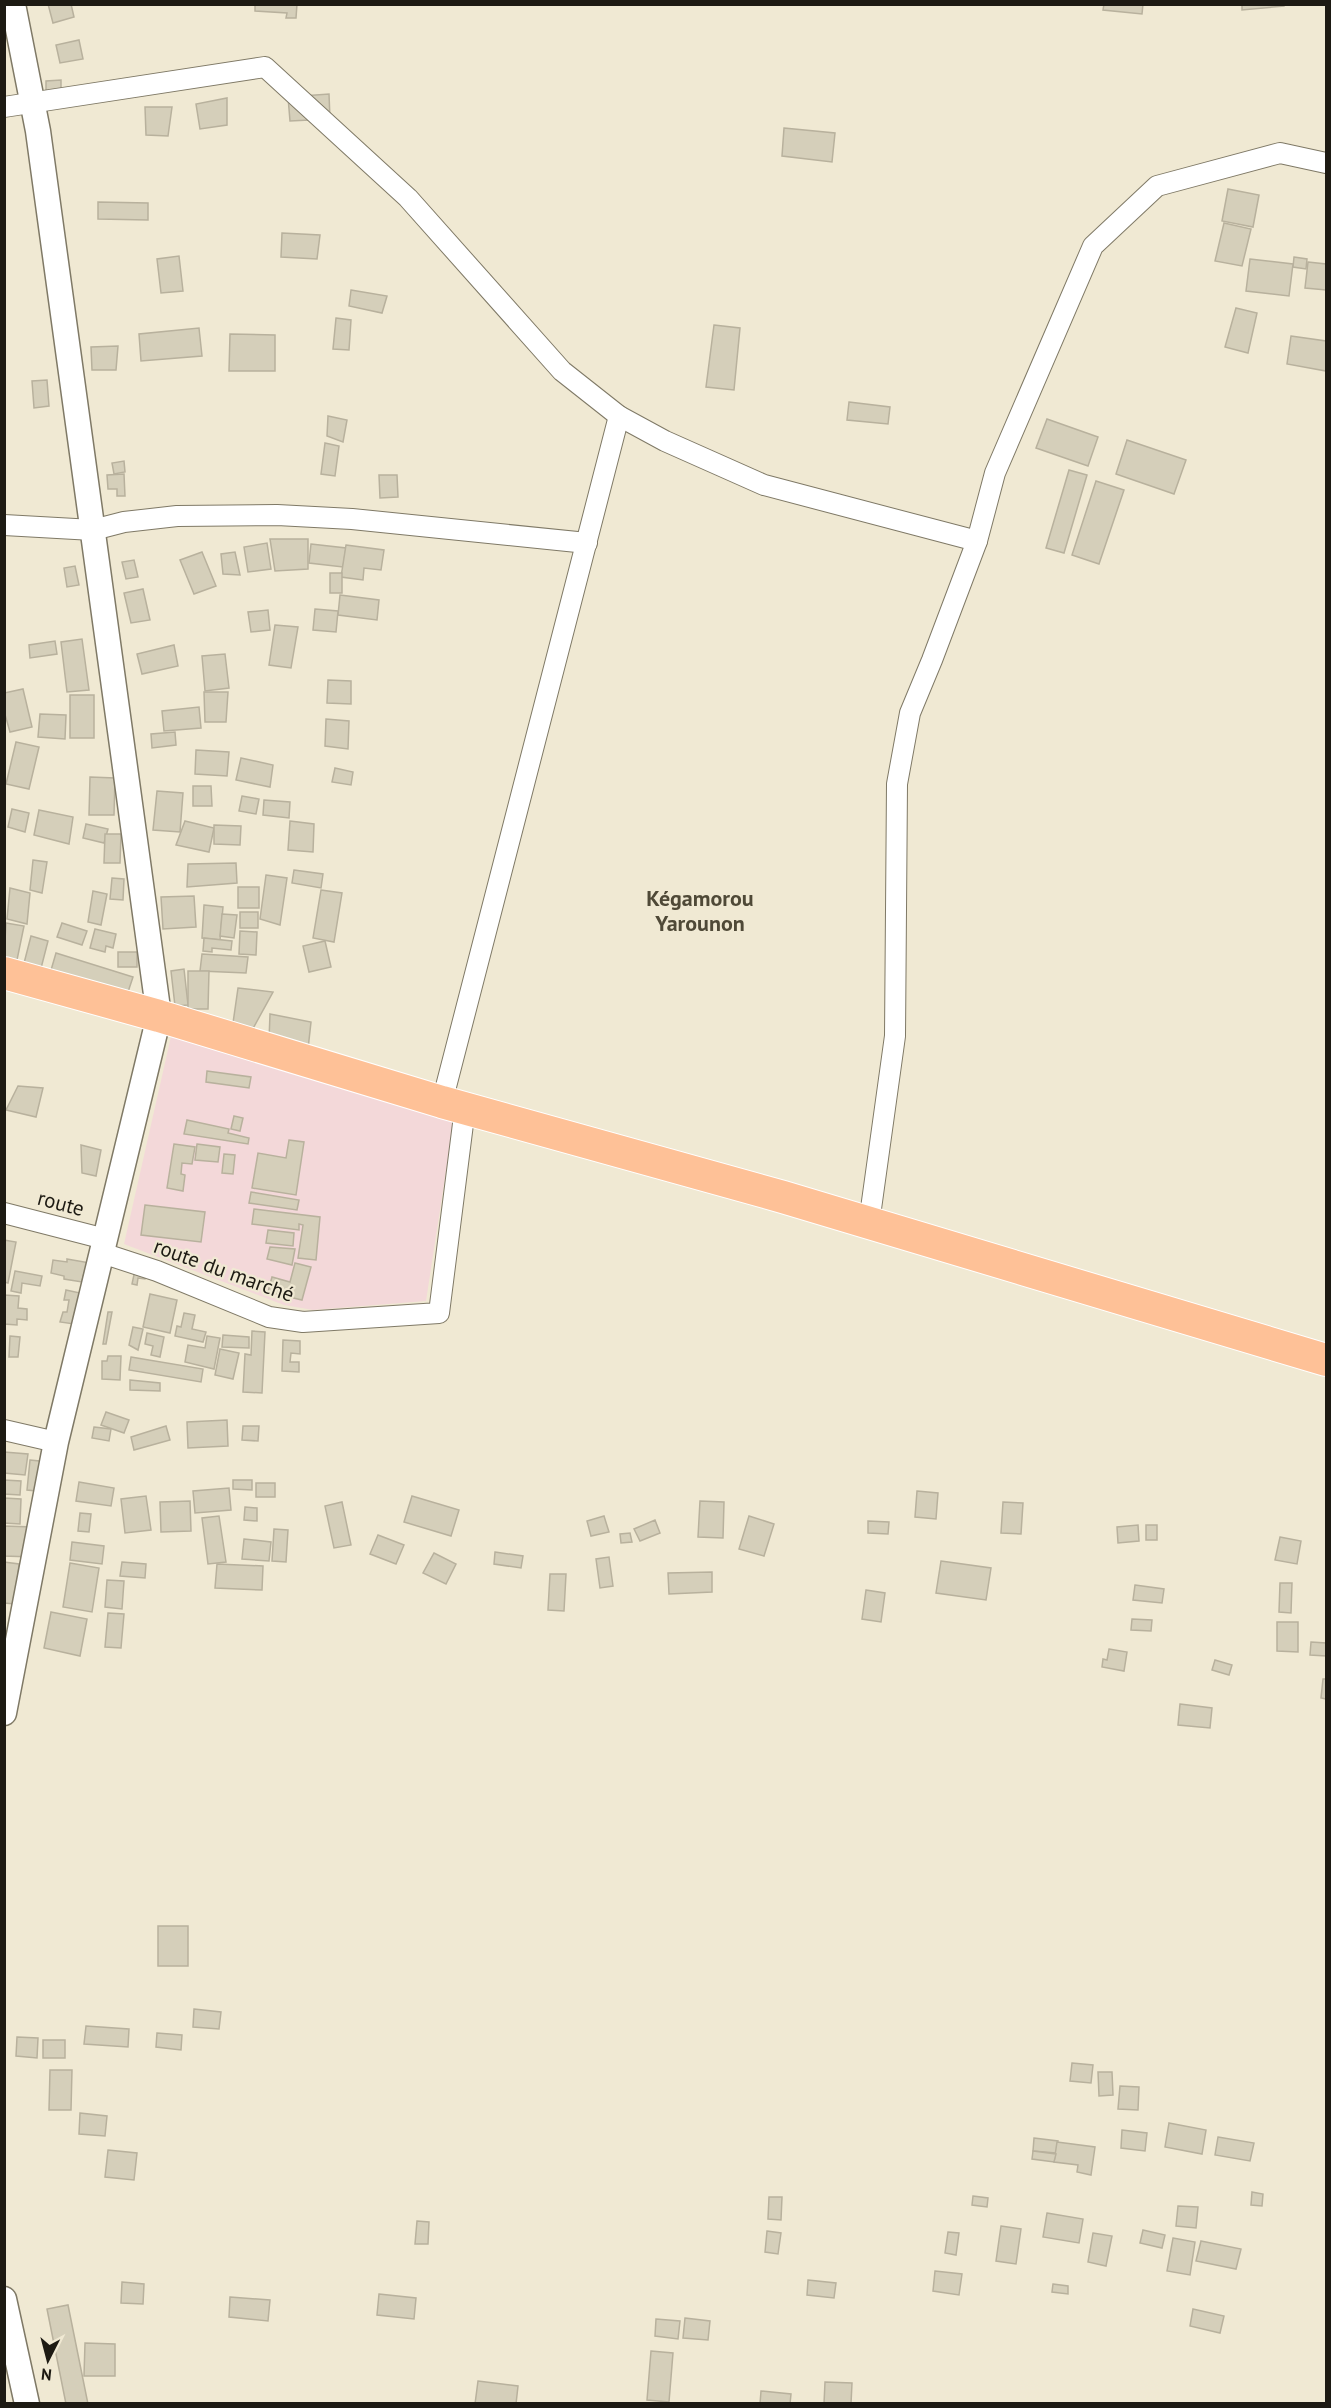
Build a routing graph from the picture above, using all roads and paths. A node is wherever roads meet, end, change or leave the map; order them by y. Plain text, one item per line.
1 (13, 4) edge
2 (33, 102) junction
3 (4, 106) edge
4 (1326, 164) edge
5 (619, 416) junction
6 (4, 525) edge
7 (93, 530) junction
8 (977, 541) junction
9 (587, 543) junction
10 (4, 973) edge
11 (159, 1016) junction
12 (454, 1105) junction
13 (4, 1213) edge
14 (869, 1223) junction
15 (104, 1246) junction
16 (1326, 1360) edge
17 (4, 1430) edge
18 (56, 1442) junction
19 (4, 1713) edge
20 (4, 2299) edge
21 (27, 2403) edge

1 - 2 street
2 - 3 street
2 - 5 street
2 - 7 street
4 - 8 street
5 - 8 street
5 - 9 street
6 - 7 street
7 - 9 street
7 - 11 street
8 - 14 street
9 - 12 street
10 - 11 main road
11 - 12 main road
11 - 15 street
12 - 14 main road
12 - 15 street, route du marché
13 - 15 street, route
14 - 16 main road
15 - 18 street
17 - 18 street
18 - 19 street
20 - 21 street

